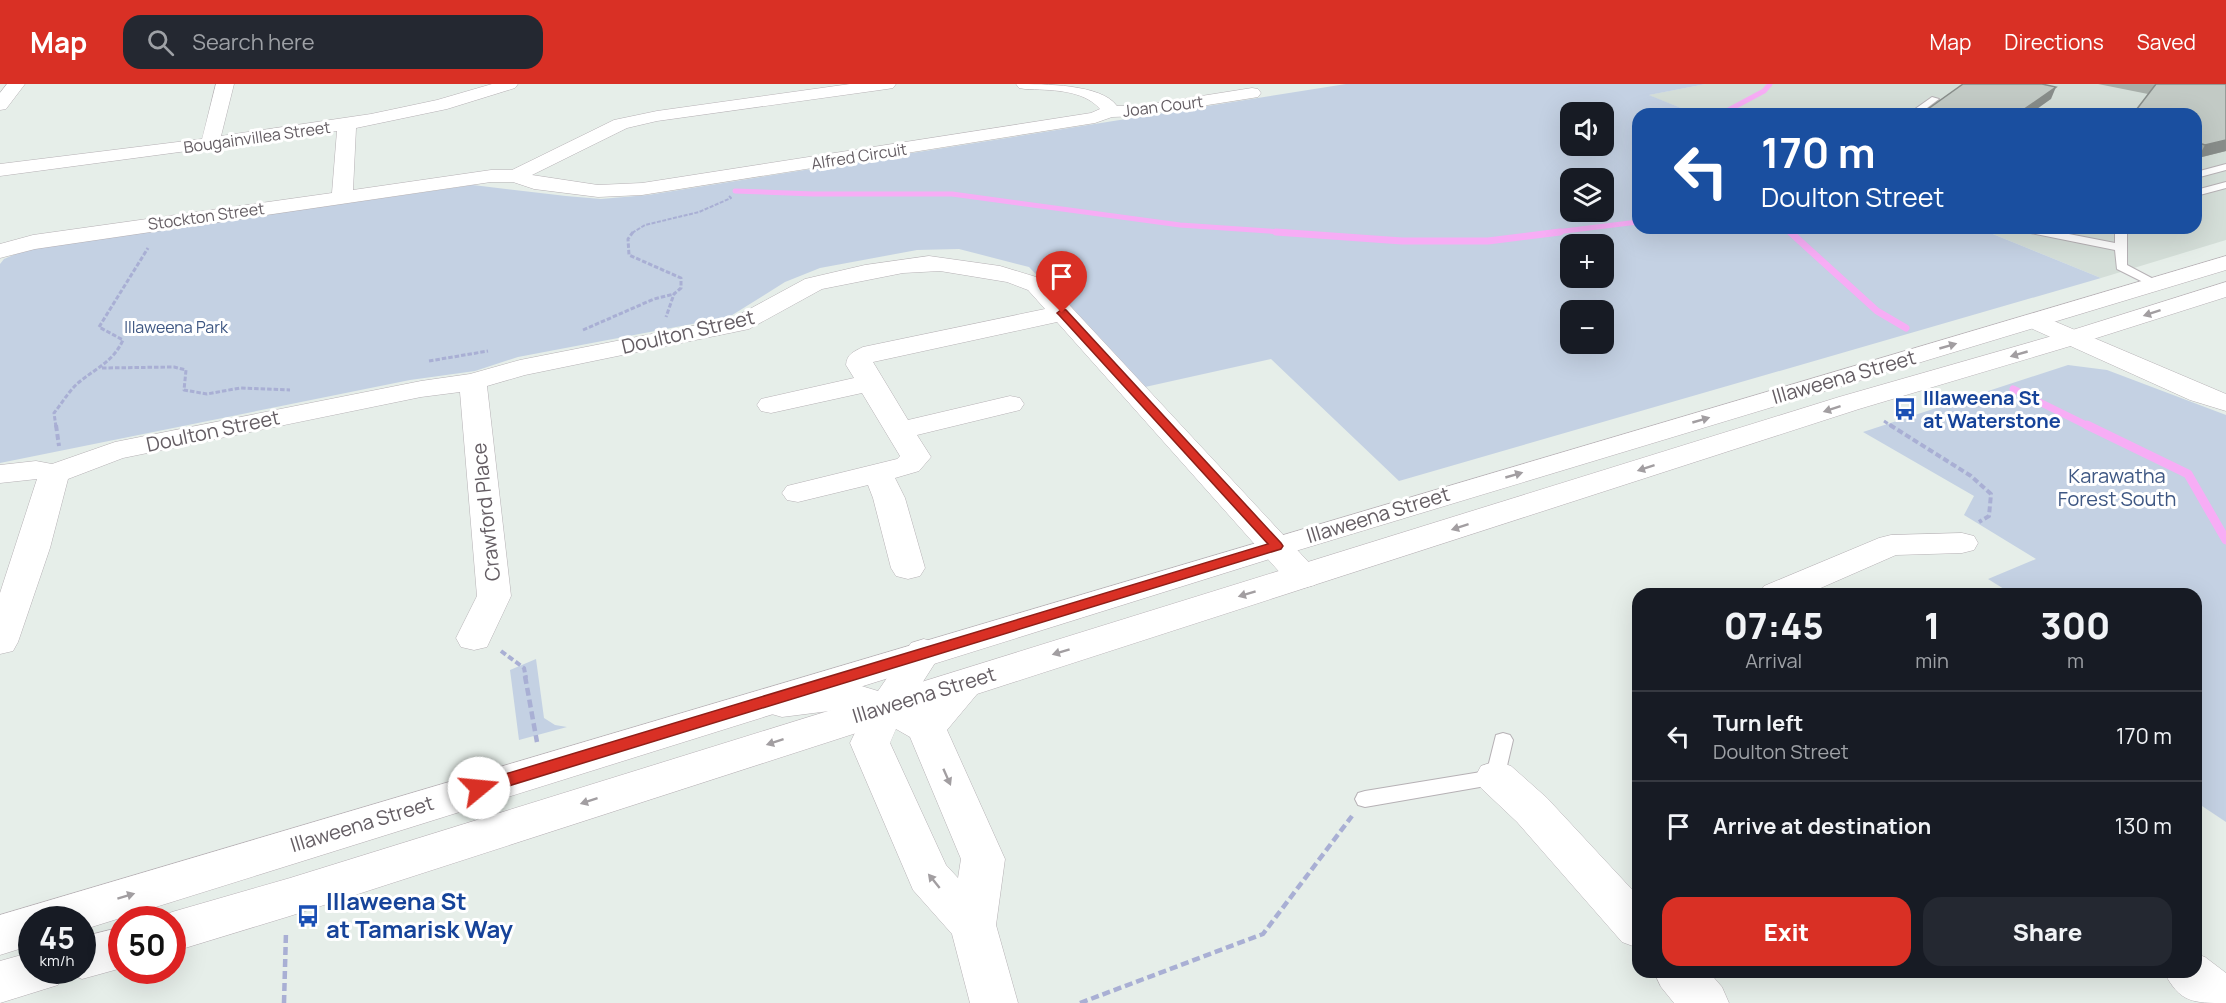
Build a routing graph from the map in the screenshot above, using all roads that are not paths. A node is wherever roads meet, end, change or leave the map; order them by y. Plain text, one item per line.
1 (16, 84) edge
2 (225, 84) edge
3 (509, 84) edge
4 (887, 84) edge
5 (1025, 84) edge
6 (1253, 89) edge
7 (1935, 99) dead end
8 (0, 105) edge
9 (1922, 108) edge
10 (1109, 112) junction
11 (347, 125) junction
12 (210, 143) junction
13 (2226, 167) edge
14 (0, 170) edge
15 (2202, 173) edge
16 (515, 176) junction
17 (2226, 185) edge
18 (2202, 191) edge
19 (342, 196) junction
20 (2051, 234) edge
21 (2121, 234) edge
22 (2121, 248) junction
23 (0, 251) edge
24 (2226, 263) edge
25 (2157, 284) junction
26 (2217, 292) edge
27 (1062, 313) junction
28 (2034, 321) junction
29 (2075, 337) junction
30 (473, 382) junction
31 (870, 383) junction
32 (2226, 403) edge
33 (1010, 404) dead end
34 (771, 405) dead end
35 (899, 430) junction
36 (57, 462) junction
37 (878, 473) junction
38 (0, 474) edge
39 (798, 493) dead end
40 (1962, 543) road end
41 (1277, 546) junction
42 (908, 568) dead end
43 (1303, 577) junction
44 (1790, 588) edge
45 (474, 638) road end
46 (0, 642) edge
47 (924, 652) junction
48 (969, 681) junction
49 (887, 707) junction
50 (739, 709) junction
51 (926, 728) junction
52 (812, 730) junction
53 (871, 746) junction
54 (1500, 758) joint
55 (1365, 799) road end
56 (96, 906) edge
57 (1632, 921) edge
58 (973, 925) junction
59 (186, 928) edge
60 (18, 929) edge
61 (0, 935) edge
62 (18, 977) edge
63 (1683, 978) edge
64 (2196, 978) edge
65 (0, 983) edge
66 (2226, 1002) edge
67 (994, 1003) edge
68 (1705, 1003) edge

1 - 8 street
2 - 12 street
3 - 11 street, Bougainvillea Street
4 - 16 street, Alfred Circuit
5 - 10 street
6 - 10 street, Joan Court
7 - 9 lane
10 - 16 street, Alfred Circuit
11 - 12 street, Bougainvillea Street
11 - 19 street
12 - 14 street, Bougainvillea Street
13 - 15 lane
16 - 19 street, Alfred Circuit
17 - 18 lane
19 - 23 street, Stockton Street
20 - 22 lane
21 - 22 lane
22 - 25 lane
24 - 25 street, Illaweena Street
25 - 26 street
25 - 28 street, Illaweena Street
26 -> 29 street, Illaweena Street
27 - 30 street, Doulton Street
27 - 31 street
27 - 41 street, Doulton Street
28 - 29 street
41 -> 28 street, Illaweena Street
29 - 32 street
29 -> 43 street, Illaweena Street
30 - 36 street, Doulton Street
30 - 45 street, Crawford Place
31 - 34 street
31 - 35 street
33 - 35 street
35 - 37 street
36 - 38 street
36 - 46 street
37 - 39 street
37 - 42 street
40 - 44 street
41 - 43 street, Doulton Street
41 - 47 street, Illaweena Street
43 -> 48 street, Illaweena Street
47 - 49 street
47 - 50 street, Illaweena Street
48 - 49 street, Illaweena Street
48 - 51 street
49 - 50 street
49 - 51 street
49 - 52 street, Illaweena Street
49 - 53 street
56 -> 50 street, Illaweena Street
51 -> 58 street
52 - 53 street
52 -> 59 street, Illaweena Street
58 -> 53 street
54 - 55 lane
54 - 57 street
58 - 67 street
60 - 61 street
62 - 65 street
63 - 68 street
64 - 66 street

